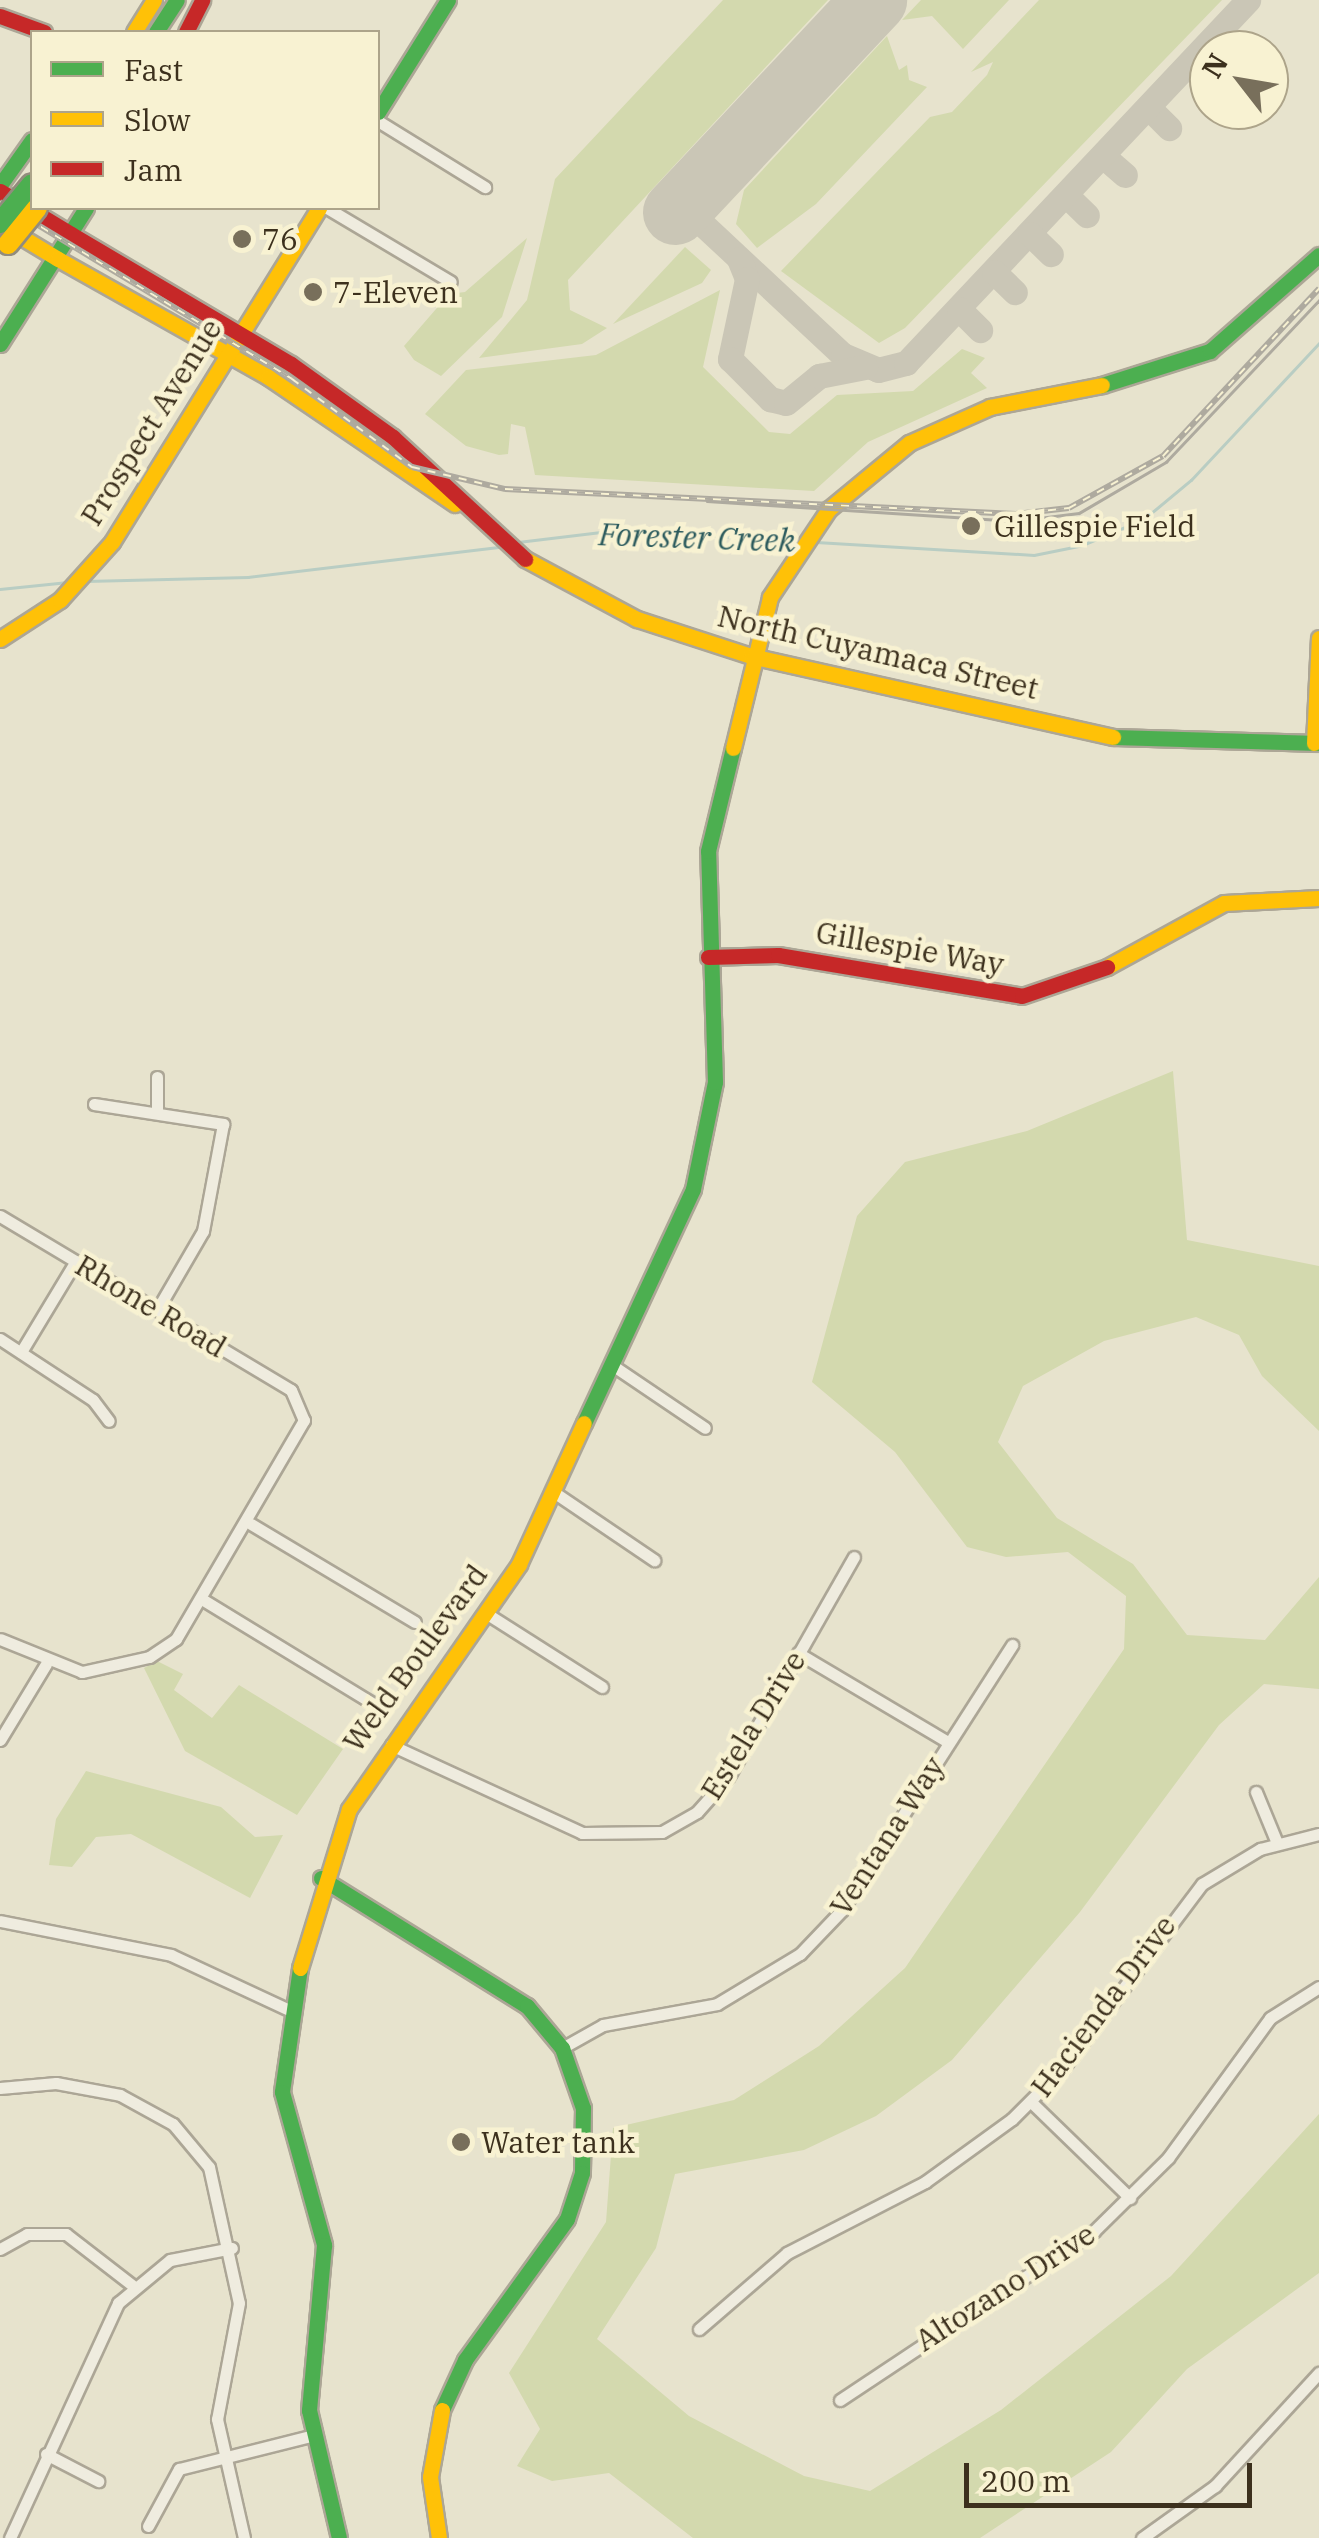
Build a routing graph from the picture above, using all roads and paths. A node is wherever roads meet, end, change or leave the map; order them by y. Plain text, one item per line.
1 (154, 0) edge
2 (176, 0) edge
3 (202, 0) edge
4 (448, 0) edge
5 (0, 16) edge
6 (38, 30) edge
7 (135, 30) edge
8 (157, 30) edge
9 (187, 30) edge
10 (380, 109) edge
11 (380, 122) edge
12 (30, 143) edge
13 (4, 182) edge
14 (485, 187) dead end
15 (30, 188) edge
16 (30, 202) edge
17 (35, 210) edge
18 (40, 210) edge
19 (85, 210) edge
20 (318, 210) edge
21 (330, 210) edge
22 (71, 234) junction
23 (2, 237) edge
24 (1319, 255) edge
25 (58, 259) junction
26 (450, 282) dead end
27 (242, 334) junction
28 (0, 344) edge
29 (229, 355) junction
30 (458, 506) junction
31 (1319, 638) edge
32 (0, 640) edge
33 (751, 656) junction
34 (1317, 743) edge
35 (1319, 898) edge
36 (708, 958) junction
37 (157, 1077) dead end
38 (94, 1104) dead end
39 (157, 1110) junction
40 (0, 1216) edge
41 (76, 1262) junction
42 (158, 1310) junction
43 (0, 1339) edge
44 (21, 1352) junction
45 (612, 1365) junction
46 (109, 1421) dead end
47 (704, 1428) dead end
48 (555, 1493) junction
49 (251, 1524) junction
50 (854, 1557) dead end
51 (654, 1560) dead end
52 (205, 1601) junction
53 (489, 1615) junction
54 (416, 1622) dead end
55 (0, 1639) edge
56 (1012, 1645) dead end
57 (798, 1653) junction
58 (46, 1664) junction
59 (602, 1688) dead end
60 (372, 1703) dead end
61 (0, 1740) edge
62 (948, 1742) junction
63 (391, 1744) junction
64 (1256, 1792) dead end
65 (1319, 1834) edge
66 (1276, 1843) junction
67 (321, 1878) junction
68 (0, 1920) edge
69 (1319, 1987) edge
70 (287, 2008) junction
71 (562, 2048) junction
72 (0, 2088) edge
73 (1031, 2102) junction
74 (1130, 2198) junction
75 (232, 2248) junction
76 (0, 2249) edge
77 (132, 2286) junction
78 (699, 2330) dead end
79 (1319, 2373) edge
80 (840, 2400) dead end
81 (314, 2435) junction
82 (46, 2454) junction
83 (223, 2457) junction
84 (98, 2481) dead end
85 (148, 2526) dead end
86 (1146, 2537) edge
87 (10, 2538) edge
88 (244, 2538) edge
89 (339, 2538) edge
90 (439, 2538) edge

1 - 7 main road
2 - 8 main road
3 - 9 main road
4 - 10 main road
5 - 6 main road
11 - 14 street
12 - 13 main road
13 - 16 main road, North Cuyamaca Street
15 - 23 main road, bridge
17 - 23 main road, bridge
18 - 22 main road, North Cuyamaca Street
19 - 22 main road
20 - 27 main road, Prospect Avenue
21 - 26 street
22 - 25 main road
22 - 27 main road, North Cuyamaca Street
23 - 25 main road, North Cuyamaca Street
24 - 33 main road, Weld Boulevard
25 - 28 main road
25 - 29 main road, North Cuyamaca Street
27 - 29 main road, Prospect Avenue
27 - 30 main road, North Cuyamaca Street
29 - 30 main road, North Cuyamaca Street
29 - 32 main road, Prospect Avenue
30 - 33 main road, North Cuyamaca Street
31 - 34 main road
33 - 34 main road, North Cuyamaca Street
33 - 36 main road, Weld Boulevard
35 - 36 main road, Gillespie Way
36 - 45 main road, Weld Boulevard
37 - 39 street
38 - 39 street
39 - 42 street
40 - 41 street, Rhone Road
41 - 42 street, Rhone Road
41 - 44 street
42 - 49 street, Rhone Road
43 - 44 street
44 - 46 street
45 - 47 street
45 - 48 main road, Weld Boulevard
48 - 51 street
48 - 53 main road, Weld Boulevard
49 - 52 street
49 - 54 street
50 - 57 street, Estela Drive
52 - 58 street
52 - 60 street
53 - 59 street
53 - 63 main road, Weld Boulevard
55 - 58 street
56 - 62 street, Ventana Way
57 - 62 street
57 - 63 street, Estela Drive
58 - 61 street
62 - 71 street, Ventana Way
63 - 67 main road, Weld Boulevard
64 - 66 street
65 - 66 street, Hacienda Drive
66 - 73 street, Hacienda Drive
67 - 70 main road, Weld Boulevard
67 - 71 main road
68 - 70 street
69 - 74 street, Altozano Drive
70 - 81 main road, Weld Boulevard
71 - 90 main road
72 - 75 street
73 - 74 street
73 - 78 street, Hacienda Drive
74 - 80 street, Altozano Drive
75 - 77 street
75 - 83 street
76 - 77 street
77 - 82 street
79 - 86 street
81 - 83 street
81 - 89 main road, Weld Boulevard
82 - 84 street
82 - 87 street
83 - 85 street
83 - 88 street

